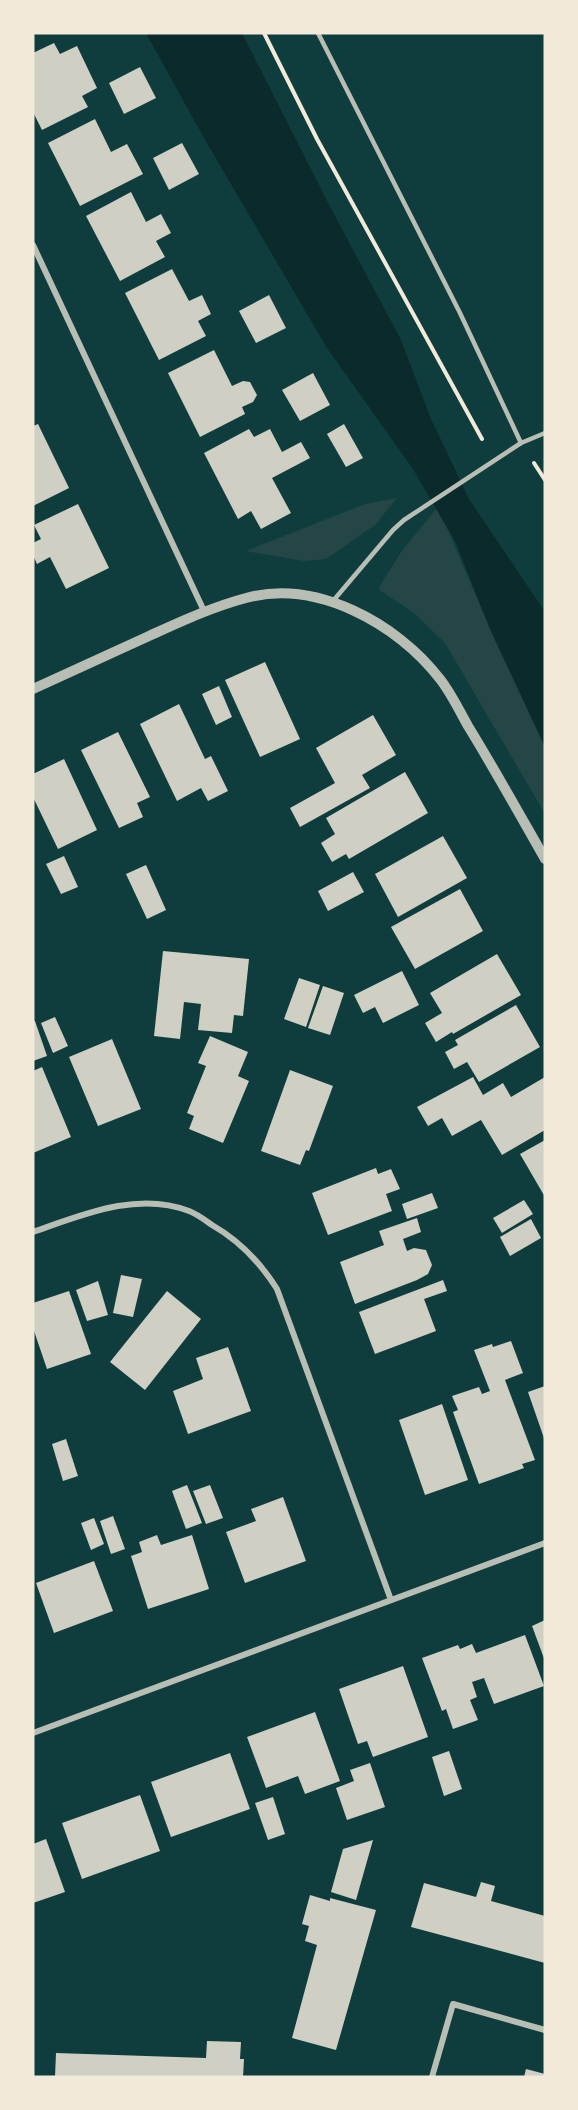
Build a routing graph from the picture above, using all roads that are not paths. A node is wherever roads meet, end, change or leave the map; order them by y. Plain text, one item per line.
1 (318, 33) edge
2 (33, 245) edge
3 (545, 433) edge
4 (521, 443) junction
5 (333, 601) junction
6 (204, 611) junction
7 (33, 689) edge
8 (545, 860) edge
9 (33, 1232) edge
10 (545, 1543) edge
11 (391, 1600) junction
12 (33, 1733) edge
13 (545, 2030) edge
14 (432, 2077) edge

1 - 4 lane
2 - 6 street
3 - 4 lane
4 - 5 lane
5 - 6 street
5 - 8 street
6 - 7 street
9 - 11 street
10 - 11 street
11 - 12 street
13 - 14 street

